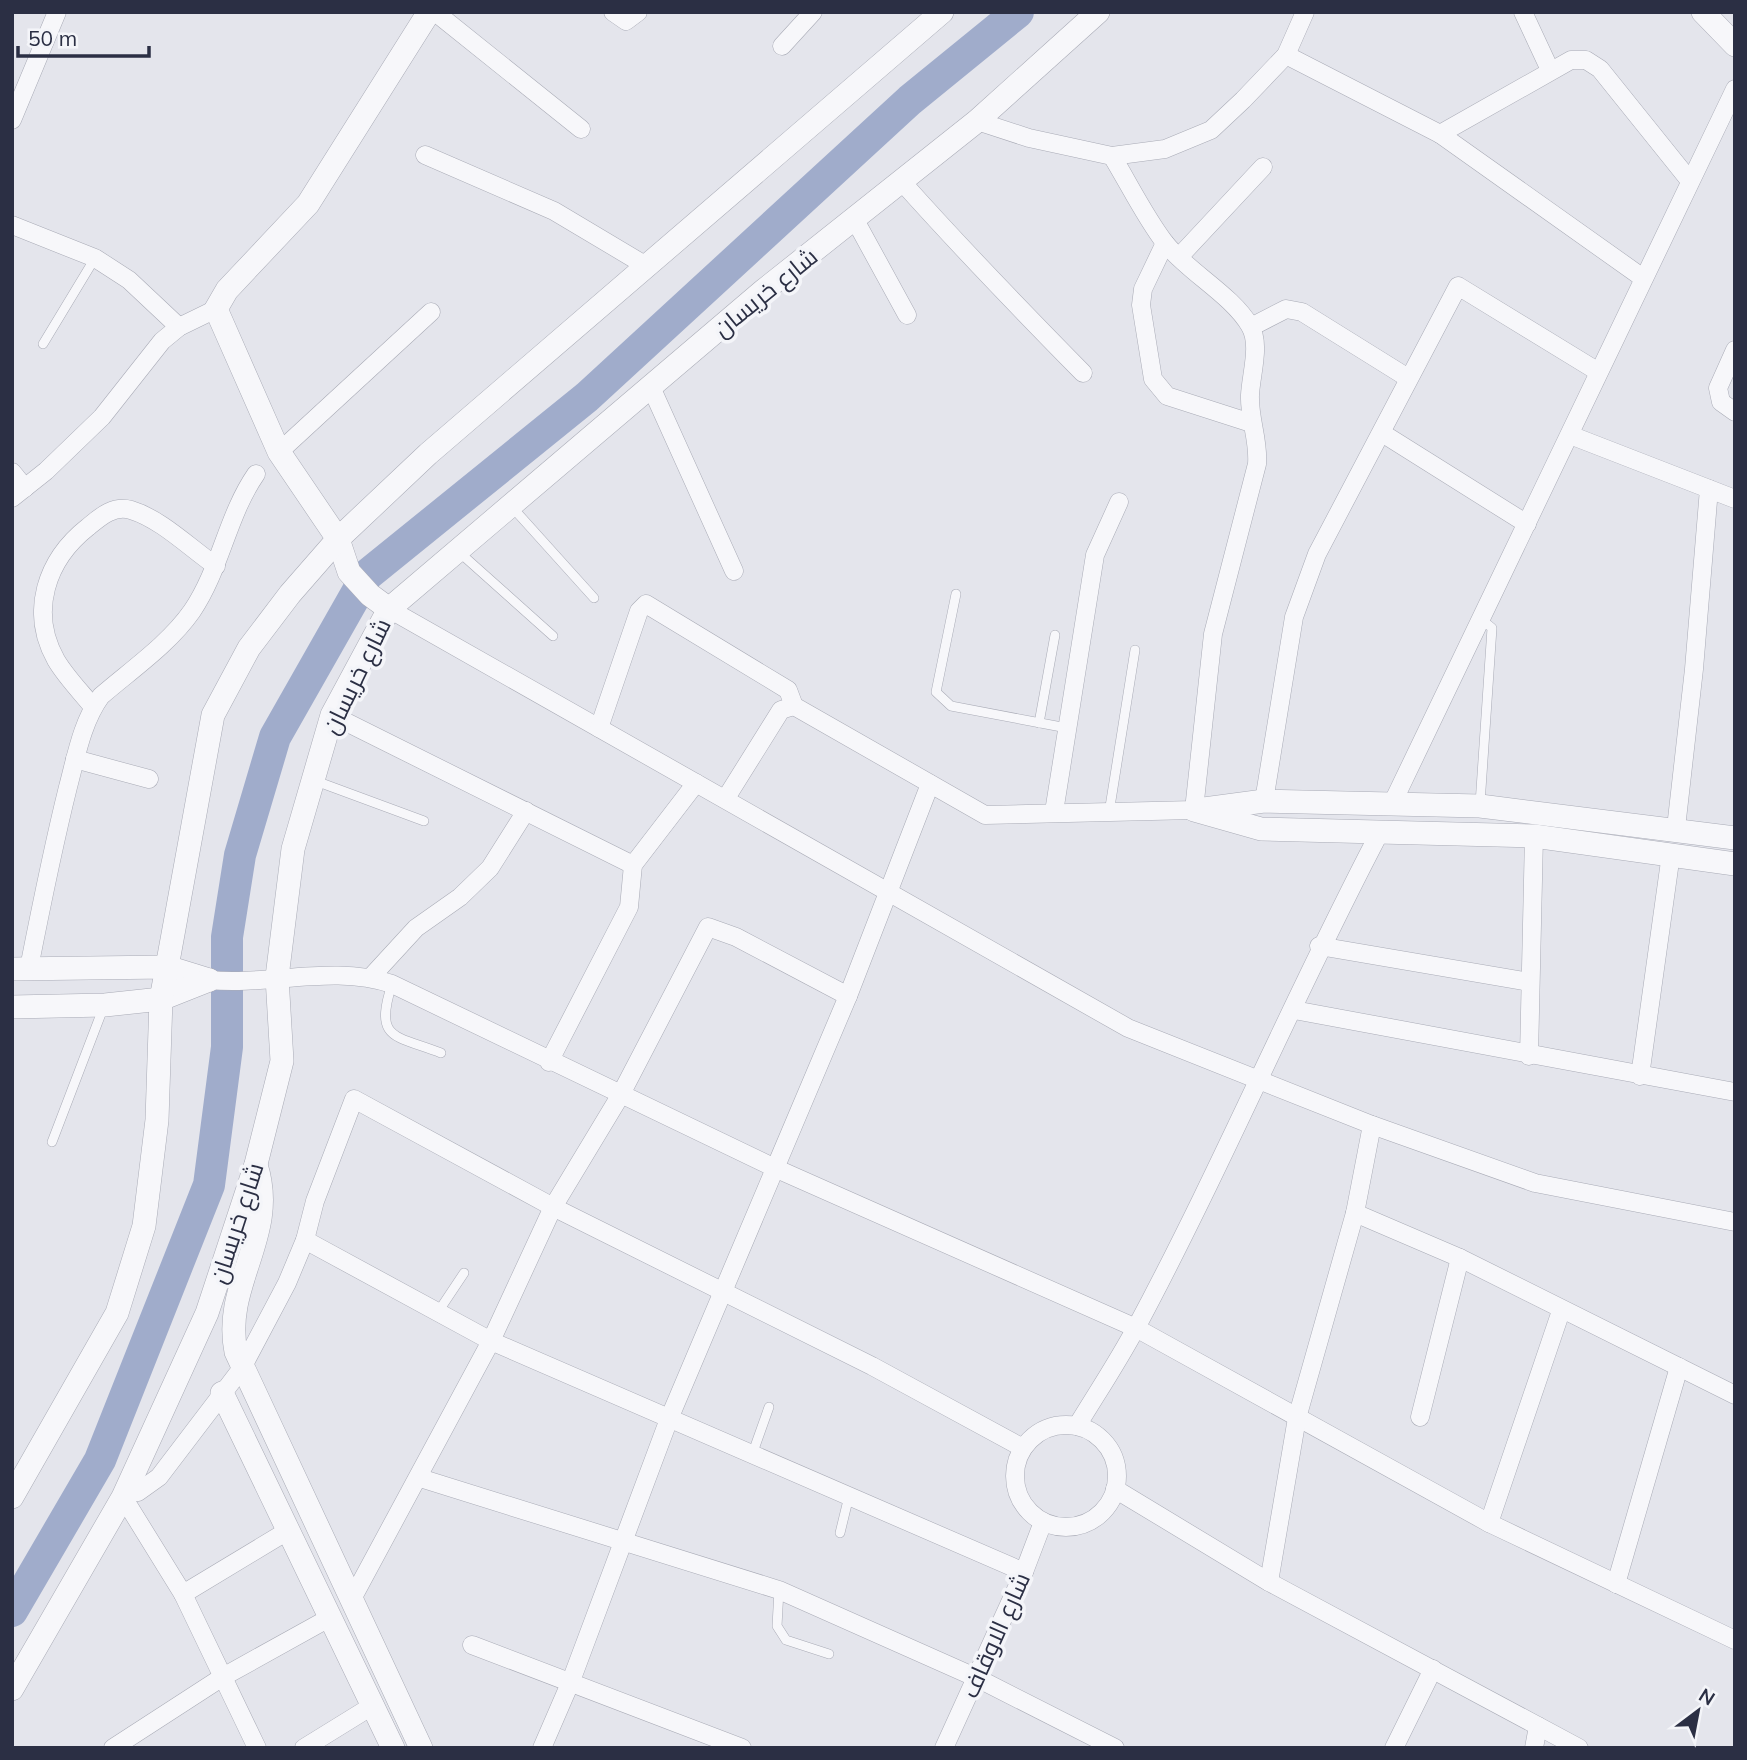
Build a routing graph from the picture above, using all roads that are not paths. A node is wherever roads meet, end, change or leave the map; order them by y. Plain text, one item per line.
1 (57, 12) edge
2 (429, 12) edge
3 (435, 12) edge
4 (613, 12) edge
5 (638, 12) edge
6 (813, 12) edge
7 (1098, 12) edge
8 (1305, 12) edge
9 (1523, 12) edge
10 (1703, 12) edge
11 (933, 15) edge
12 (1735, 45) edge
13 (782, 46) dead end
14 (1286, 55) junction
15 (1550, 70) junction
16 (1735, 89) edge
17 (12, 120) edge
18 (977, 121) junction
19 (581, 129) dead end
20 (1440, 134) junction
21 (425, 155) dead end
22 (1112, 156) junction
23 (1263, 167) dead end
24 (1690, 181) junction
25 (903, 183) junction
26 (855, 220) junction
27 (12, 225) edge
28 (1165, 243) junction
29 (1179, 257) junction
30 (95, 258) junction
31 (649, 267) junction
32 (1643, 278) junction
33 (216, 309) junction
34 (431, 312) dead end
35 (907, 315) dead end
36 (179, 327) junction
37 (1251, 327) junction
38 (43, 344) dead end
39 (1735, 350) edge
40 (1597, 371) junction
41 (1083, 373) dead end
42 (1408, 378) junction
43 (651, 387) junction
44 (1735, 412) edge
45 (1251, 423) junction
46 (1382, 433) junction
47 (1570, 435) junction
48 (279, 452) junction
49 (12, 472) edge
50 (256, 474) dead end
51 (1709, 489) junction
52 (19, 493) edge
53 (1735, 499) edge
54 (1119, 502) dead end
55 (511, 505) junction
56 (1527, 524) junction
57 (338, 539) junction
58 (457, 551) junction
59 (216, 566) junction
60 (734, 571) dead end
61 (956, 594) dead end
62 (594, 598) dead end
63 (389, 609) junction
64 (1481, 620) junction
65 (1055, 635) dead end
66 (553, 636) dead end
67 (1135, 650) dead end
68 (794, 706) junction
69 (93, 707) junction
70 (332, 715) junction
71 (1039, 723) junction
72 (599, 728) junction
73 (1067, 728) junction
74 (75, 759) junction
75 (149, 779) dead end
76 (311, 779) junction
77 (696, 783) junction
78 (930, 784) junction
79 (726, 798) junction
80 (1264, 801) junction
81 (1392, 804) junction
82 (1480, 806) junction
83 (1194, 810) junction
84 (526, 811) junction
85 (1054, 812) junction
86 (1109, 813) junction
87 (424, 821) dead end
88 (1675, 828) junction
89 (1381, 830) junction
90 (1534, 836) junction
91 (1735, 838) edge
92 (1671, 854) junction
93 (1735, 864) edge
94 (633, 865) junction
95 (888, 893) junction
96 (1319, 946) junction
97 (167, 967) junction
98 (20, 969) edge
99 (371, 976) junction
100 (277, 977) junction
101 (209, 980) junction
102 (1530, 982) junction
103 (392, 984) junction
104 (848, 996) junction
105 (161, 999) junction
106 (105, 1005) junction
107 (12, 1007) edge
108 (1294, 1010) junction
109 (441, 1054) dead end
110 (1530, 1056) junction
111 (550, 1062) junction
112 (1640, 1076) junction
113 (1259, 1080) junction
114 (1735, 1092) edge
115 (620, 1096) junction
116 (1372, 1125) junction
117 (52, 1142) dead end
118 (256, 1164) junction
119 (777, 1169) junction
120 (553, 1207) junction
121 (1355, 1213) junction
122 (1735, 1222) edge
123 (305, 1240) junction
124 (1460, 1258) junction
125 (464, 1273) dead end
126 (722, 1292) junction
127 (1561, 1311) junction
128 (438, 1312) junction
129 (1136, 1328) junction
130 (491, 1341) junction
131 (1679, 1367) junction
132 (242, 1368) junction
133 (222, 1393) junction
134 (1735, 1395) edge
135 (769, 1407) dead end
136 (1420, 1417) dead end
137 (1297, 1418) junction
138 (670, 1419) junction
139 (1077, 1426) junction
140 (1023, 1448) junction
141 (752, 1455) junction
142 (420, 1478) junction
143 (1115, 1489) junction
144 (124, 1495) junction
145 (849, 1496) junction
146 (12, 1497) edge
147 (1043, 1522) junction
148 (1489, 1522) junction
149 (289, 1530) junction
150 (840, 1533) dead end
151 (624, 1541) junction
152 (1024, 1572) junction
153 (1269, 1582) junction
154 (1616, 1584) junction
155 (779, 1590) junction
156 (183, 1594) junction
157 (352, 1600) junction
158 (331, 1617) junction
159 (1735, 1640) edge
160 (472, 1645) dead end
161 (829, 1654) dead end
162 (1433, 1670) junction
163 (221, 1678) junction
164 (977, 1678) junction
165 (571, 1681) junction
166 (12, 1689) edge
167 (372, 1706) junction
168 (1538, 1726) junction
169 (113, 1748) edge
170 (257, 1748) edge
171 (304, 1748) edge
172 (393, 1748) edge
173 (421, 1748) edge
174 (542, 1748) edge
175 (742, 1748) edge
176 (944, 1748) edge
177 (1115, 1748) edge
178 (1394, 1748) edge
179 (1534, 1748) edge
180 (1579, 1748) edge

1 - 17 street
2 - 33 street
3 - 19 street
4 - 5 street
6 - 13 street
7 - 18 street, شارع خريسان
8 - 14 street
9 - 15 street
10 - 12 street
11 - 31 street
14 - 20 street
14 - 22 street
15 - 20 street
15 - 24 street
16 - 24 street
18 - 22 street
18 - 25 street, شارع خريسان
20 - 32 street
21 - 31 street
22 - 28 street
23 - 29 street
24 - 32 street
25 - 26 street, شارع خريسان
25 - 41 street
26 - 35 street
26 - 43 street, شارع خريسان
27 - 30 street
28 - 29 street
28 - 45 street
29 - 37 street
30 - 36 street
30 - 38 lane
31 - 57 street
32 - 40 street
33 - 36 street
33 - 48 street
34 - 48 street
36 - 52 street
37 - 42 street
37 - 45 street
39 - 44 street
40 - 42 street
40 - 47 street
42 - 46 street
43 - 55 street, شارع خريسان
43 - 60 street
45 - 83 street
46 - 56 street
46 - 80 street
47 - 51 street
47 - 56 street
48 - 57 street
49 - 52 street
50 - 59 street
51 - 53 street
51 - 88 street
54 - 73 street
55 - 58 street, شارع خريسان
55 - 62 lane
56 - 64 street
57 - 63 street
57 - 97 street
58 - 63 street, شارع خريسان
58 - 66 lane
59 - 69 street
59 - 69 street
61 - 71 lane
63 - 70 street, شارع خريسان
63 - 72 street
64 - 81 street
64 - 82 lane
65 - 71 lane
67 - 86 lane
68 - 72 street
68 - 78 street
68 - 79 street
69 - 74 street
70 - 76 street, شارع خريسان
70 - 84 street
71 - 73 lane
72 - 77 street
73 - 85 street
74 - 75 street
74 - 98 street
76 - 87 lane
76 - 100 street, شارع خريسان
77 - 79 street
77 - 94 street
78 - 85 street
78 - 95 street
79 - 95 street
80 - 81 street
80 - 83 street
81 - 82 street
82 - 88 street
83 - 86 street
83 - 89 street
84 - 94 street
84 - 99 street
85 - 86 street
88 - 91 street
89 - 90 street
89 - 96 street
90 - 92 street
90 - 102 street
92 - 93 street
92 - 112 street
94 - 111 street
95 - 104 street
95 - 113 street
96 - 102 street
96 - 108 street
97 - 98 street
97 - 101 street
97 - 105 street
99 - 100 street
99 - 103 street
100 - 101 street
100 - 118 street, شارع خريسان
101 - 105 street
102 - 110 street
103 - 109 lane
103 - 111 street
104 - 115 street
104 - 119 street
105 - 106 street
105 - 146 street
106 - 107 street
106 - 117 lane
108 - 110 street
108 - 113 street
110 - 112 street
111 - 115 street
112 - 114 street
113 - 116 street
113 - 129 street
115 - 119 street
115 - 120 street
116 - 121 street
116 - 122 street
118 - 132 street
118 - 144 street, شارع خريسان
119 - 126 street
119 - 129 street
120 - 123 street
120 - 126 street
120 - 130 street
121 - 124 street
121 - 137 street
123 - 128 street
123 - 132 street
124 - 127 street
124 - 136 street
125 - 128 lane
126 - 138 street
126 - 140 street
127 - 131 street
127 - 148 street
128 - 130 street
129 - 137 street
129 - 139 street
130 - 138 street
130 - 142 street
131 - 134 street
131 - 154 street
132 - 133 street
132 - 157 street
133 - 144 street
133 - 149 street
135 - 141 lane
137 - 148 street
137 - 153 street
138 - 141 street
138 - 151 street
139 - 140 street
139 - 143 street
140 - 147 street
141 - 145 street
142 - 151 street
142 - 157 street
143 - 147 street
143 - 153 street
144 - 156 street
144 - 166 street, شارع خريسان
145 - 150 lane
145 - 152 street
147 - 152 street, شارع الاوقاف
148 - 154 street
149 - 156 street
149 - 158 street
151 - 155 street
151 - 165 street
152 - 164 street, شارع الاوقاف
153 - 162 street
154 - 159 street
155 - 161 lane
155 - 164 street
156 - 163 street
157 - 173 street
158 - 163 street
158 - 167 street
160 - 165 street
162 - 168 street
162 - 178 street
163 - 169 street
163 - 170 street
164 - 176 street, شارع الاوقاف
164 - 177 street
165 - 174 street
165 - 175 street
167 - 171 street
167 - 172 street
168 - 179 street
168 - 180 street

